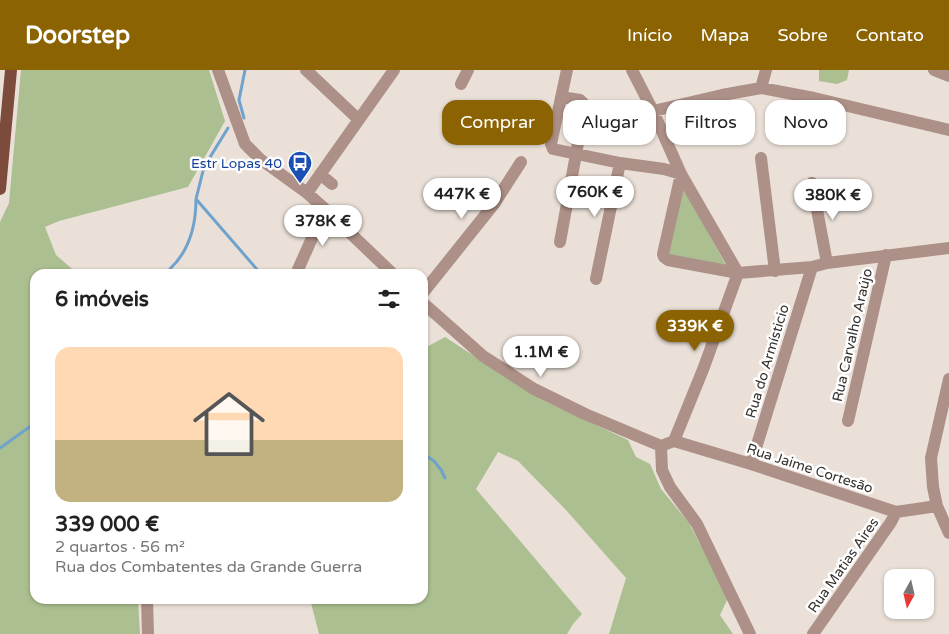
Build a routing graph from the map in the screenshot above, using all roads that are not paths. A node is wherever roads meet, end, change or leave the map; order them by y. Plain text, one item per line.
1 (11, 70) edge
2 (218, 70) edge
3 (306, 70) edge
4 (394, 70) edge
5 (468, 70) edge
6 (566, 70) edge
7 (632, 70) edge
8 (766, 70) edge
9 (934, 70) edge
10 (949, 76) edge
11 (461, 84) dead end
12 (761, 88) junction
13 (561, 97) junction
14 (647, 100) edge
15 (656, 110) edge
16 (656, 118) edge
17 (358, 119) junction
18 (949, 130) edge
19 (577, 154) junction
20 (761, 158) dead end
21 (522, 162) dead end
22 (620, 163) junction
23 (320, 174) junction
24 (681, 174) junction
25 (812, 182) dead end
26 (332, 184) dead end
27 (0, 189) edge
28 (307, 193) junction
29 (325, 209) junction
30 (560, 242) dead end
31 (949, 248) edge
32 (886, 256) junction
33 (827, 263) junction
34 (812, 267) junction
35 (298, 269) edge
36 (389, 269) edge
37 (776, 271) junction
38 (738, 273) junction
39 (596, 279) dead end
40 (428, 286) edge
41 (428, 307) edge
42 (949, 379) edge
43 (848, 421) dead end
44 (674, 441) junction
45 (661, 446) junction
46 (751, 464) junction
47 (937, 506) junction
48 (896, 512) junction
49 (949, 533) edge
50 (147, 604) edge
51 (148, 634) edge
52 (750, 634) edge
53 (813, 634) edge

1 - 27 main road
2 - 28 street
3 - 17 street
4 - 17 street
5 - 11 street
6 - 13 street
7 - 14 street
8 - 12 street
9 - 10 street
12 - 15 street
12 - 18 street
13 - 19 street
13 - 19 street
16 - 24 street
17 - 23 street
19 - 22 street
19 - 30 street
20 - 37 street
21 - 40 street
22 - 24 street
22 - 39 street
23 - 26 street
23 - 28 street
24 - 38 street
24 - 38 street
25 - 33 street
28 - 29 street
29 - 35 street
29 - 36 street
31 - 32 street
32 - 33 street
32 - 43 street, Rua Carvalho Araújo
33 - 34 street
34 - 37 street
34 - 46 street, Rua do Armísticio
37 - 38 street
38 - 44 street
41 - 45 street
42 - 47 street
44 - 45 street
44 - 46 street, Rua Jaime Cortesão
45 - 52 street
46 - 48 street, Rua Jaime Cortesão
47 - 48 street, Rua Jaime Cortesão
47 - 49 street
48 - 53 street, Rua Matias Aires
50 - 51 street

